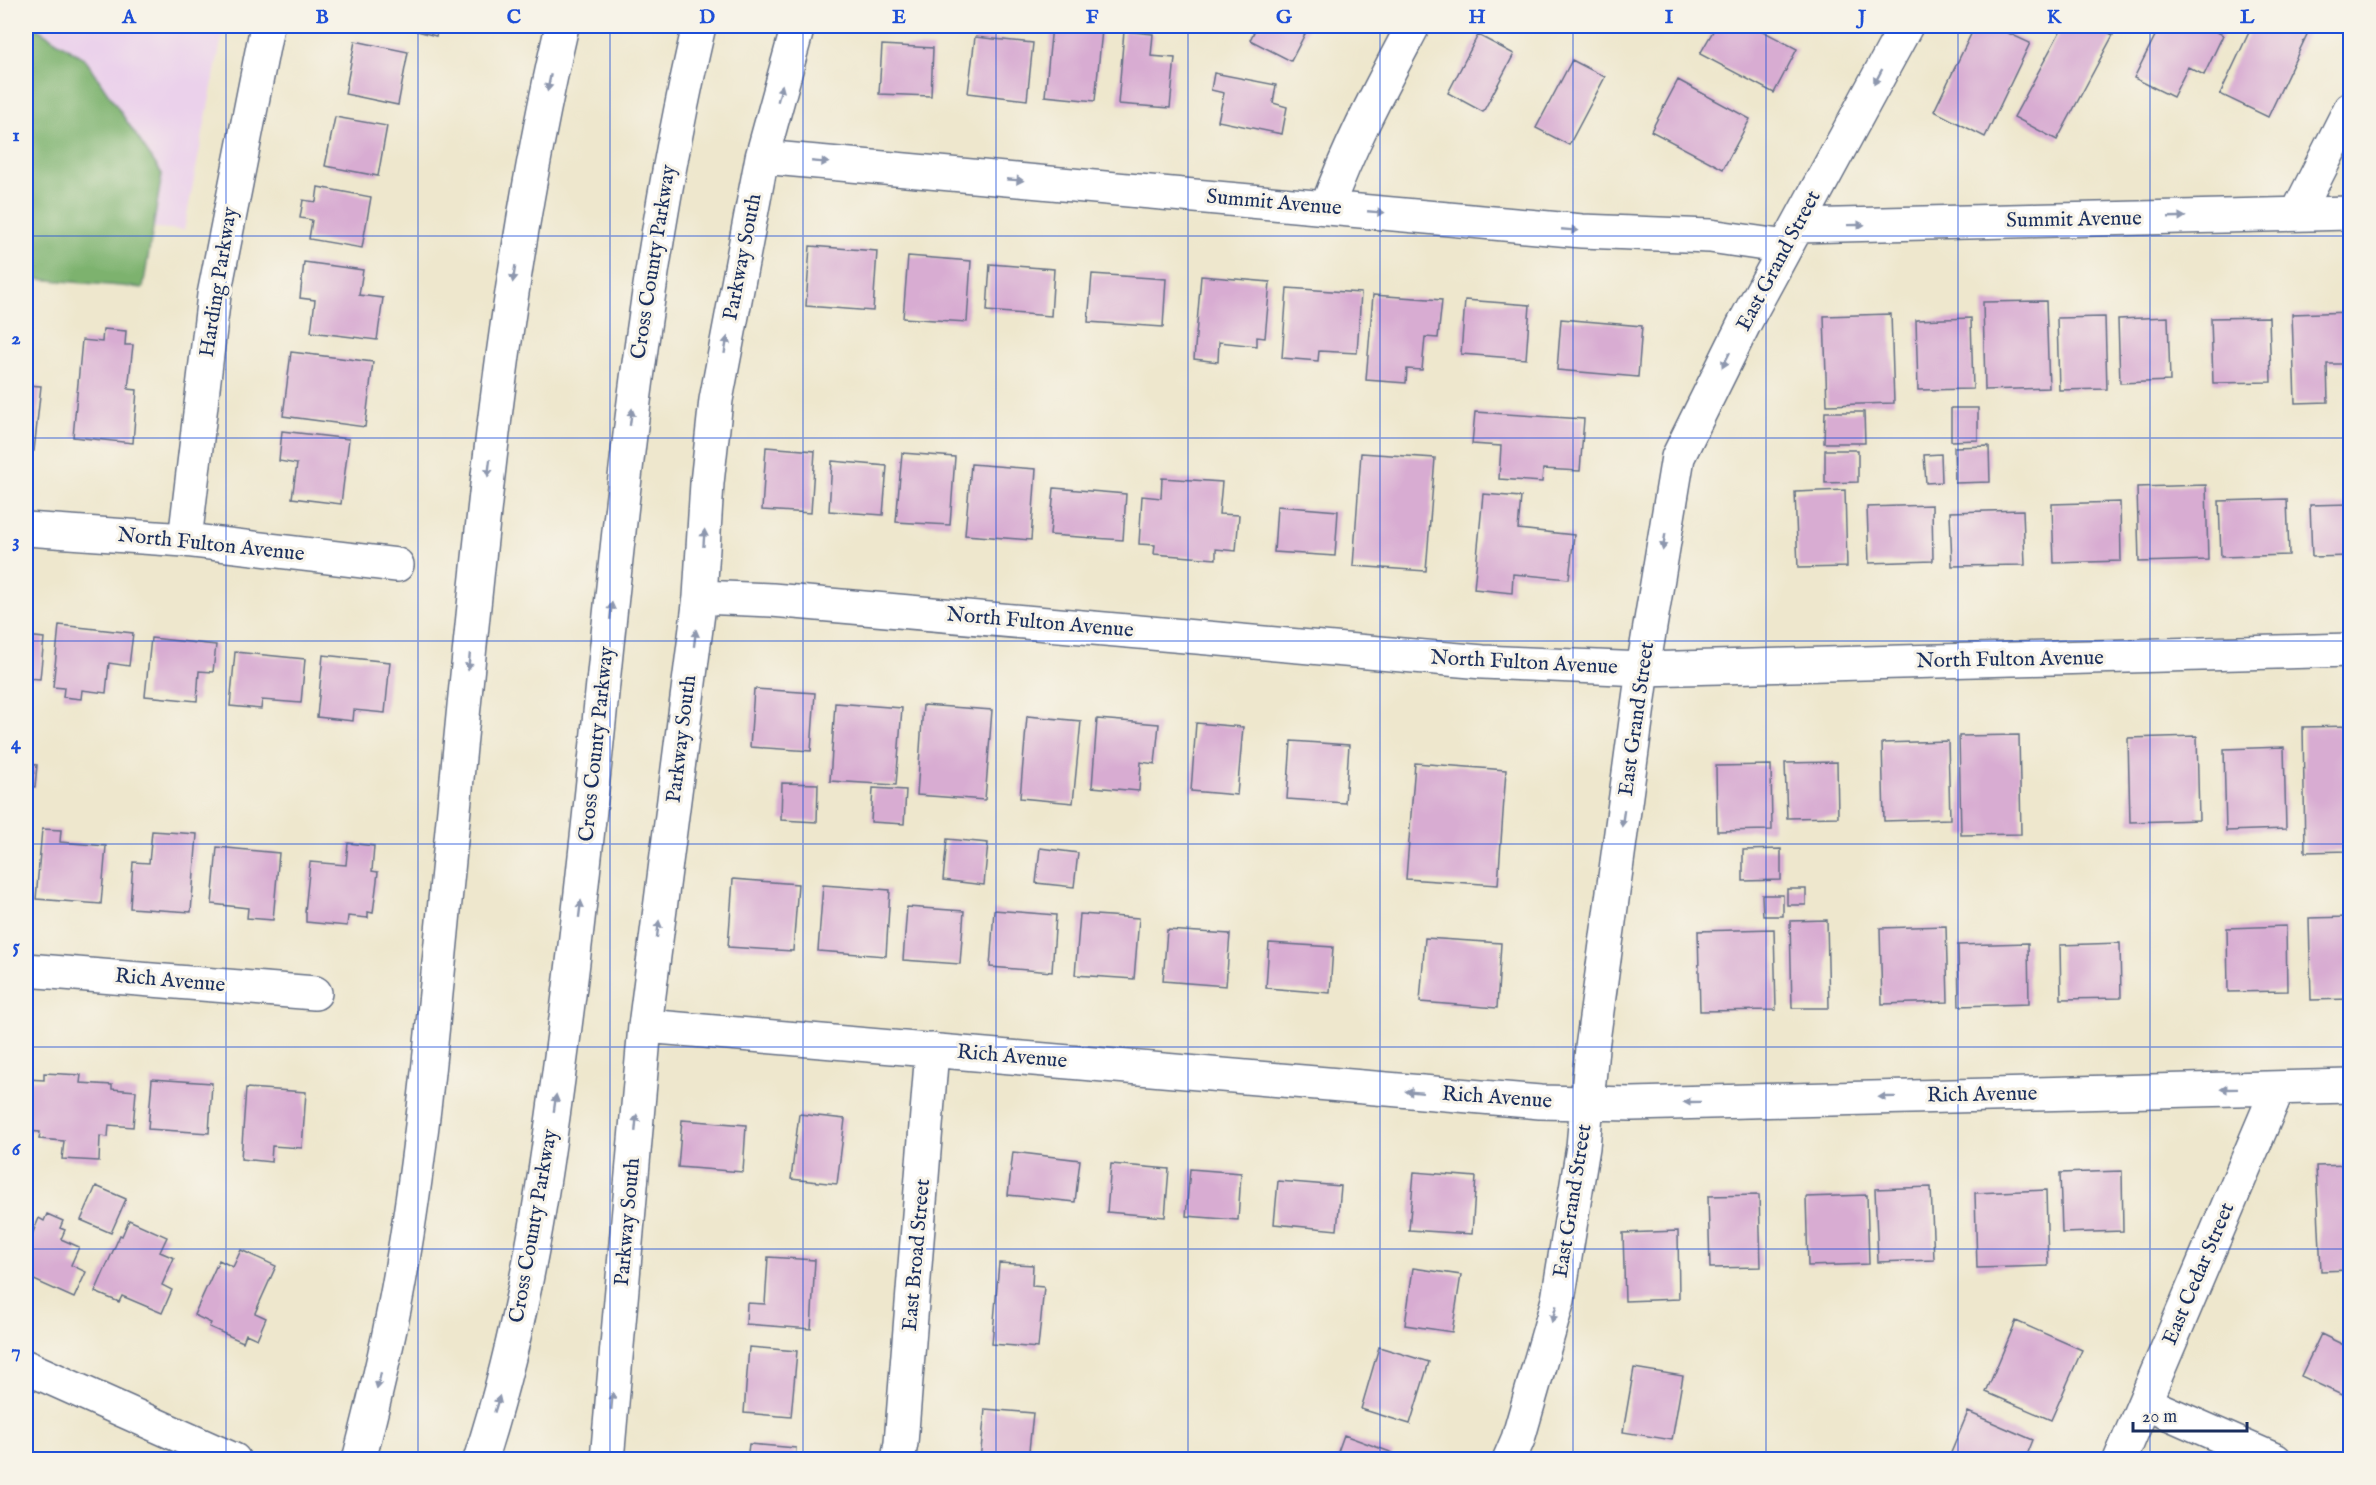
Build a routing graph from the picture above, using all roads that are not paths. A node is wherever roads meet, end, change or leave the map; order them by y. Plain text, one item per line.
1 (267, 26) edge
2 (562, 26) edge
3 (699, 26) edge
4 (798, 26) edge
5 (1413, 26) edge
6 (1906, 26) edge
7 (2350, 109) edge
8 (762, 157) junction
9 (1328, 207) junction
10 (2350, 213) edge
11 (2297, 214) junction
12 (1792, 236) junction
13 (26, 529) edge
14 (185, 540) junction
15 (397, 565) dead end
16 (700, 597) junction
17 (2350, 650) edge
18 (1643, 669) junction
19 (26, 970) edge
20 (315, 993) dead end
21 (645, 1026) junction
22 (932, 1050) junction
23 (2350, 1086) edge
24 (2278, 1088) junction
25 (1588, 1103) junction
26 (26, 1367) edge
27 (2145, 1403) junction
28 (234, 1460) edge
29 (359, 1460) edge
30 (480, 1460) edge
31 (607, 1460) edge
32 (898, 1460) edge
33 (1509, 1460) edge
34 (2120, 1460) edge
35 (2275, 1460) edge

1 - 14 main road, Harding Parkway
2 -> 29 main road
30 -> 3 main road, Cross County Parkway
8 -> 4 main road, Parkway South
5 - 9 main road
6 -> 12 main road, East Grand Street
7 - 11 main road
8 -> 9 main road, Summit Avenue
16 -> 8 main road, Parkway South
9 -> 12 main road, Summit Avenue
10 - 11 main road, Summit Avenue
12 -> 11 main road, Summit Avenue
12 -> 18 main road, East Grand Street
13 - 14 main road, North Fulton Avenue
14 - 15 main road, North Fulton Avenue
16 - 18 main road, North Fulton Avenue
21 -> 16 main road, Parkway South
17 - 18 main road, North Fulton Avenue
18 -> 25 main road, East Grand Street
19 - 20 main road, Rich Avenue
21 - 22 main road, Rich Avenue
31 -> 21 main road, Parkway South
25 -> 22 main road, Rich Avenue
22 - 32 main road, East Broad Street
23 - 24 main road, Rich Avenue
24 -> 25 main road, Rich Avenue
24 - 27 main road, East Cedar Street
25 -> 33 main road, East Grand Street
26 - 28 main road
27 - 34 main road, East Cedar Street
27 - 35 main road

